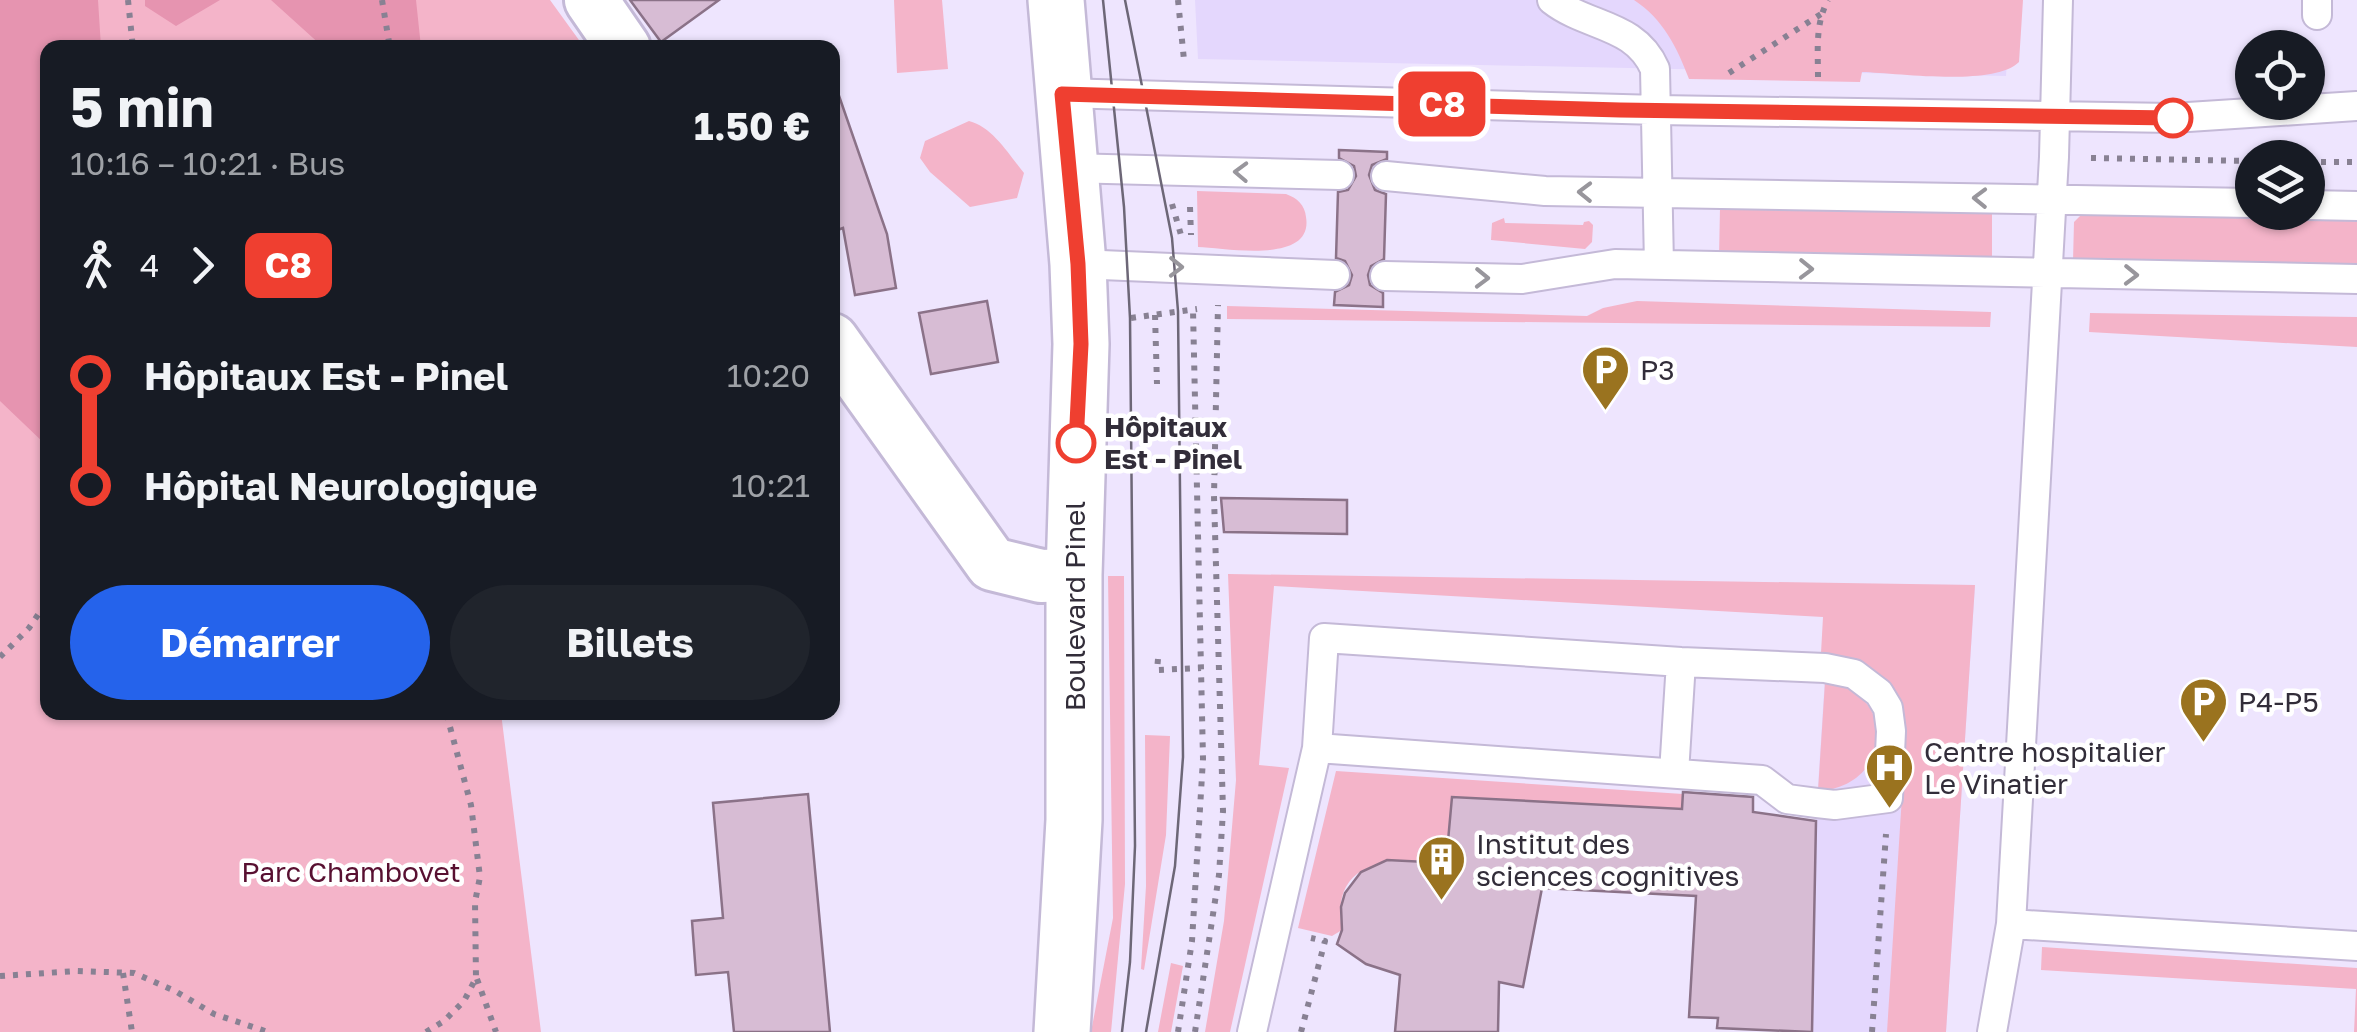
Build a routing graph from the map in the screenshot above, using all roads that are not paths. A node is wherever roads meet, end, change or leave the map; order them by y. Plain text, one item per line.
1 (591, 0) edge
2 (1056, 0) edge
3 (1552, 0) edge
4 (2058, 0) edge
5 (618, 40) edge
6 (1062, 94) junction
7 (2357, 106) edge
8 (1658, 110) junction
9 (2054, 116) junction
10 (1068, 168) junction
11 (1339, 175) dead end
12 (1386, 176) dead end
13 (1658, 193) junction
14 (2050, 198) junction
15 (2235, 203) edge
16 (2325, 205) edge
17 (2357, 206) edge
18 (1078, 264) junction
19 (1659, 265) junction
20 (2048, 273) junction
21 (1336, 274) dead end
22 (1384, 276) dead end
23 (2357, 280) edge
24 (840, 351) edge
25 (1074, 576) junction
26 (1681, 662) junction
27 (1318, 748) junction
28 (1674, 774) junction
29 (2011, 924) junction
30 (2357, 946) edge
31 (1062, 1032) edge
32 (1252, 1032) edge
33 (1992, 1032) edge

1 - 5 street
2 - 6 main road, Boulevard Pinel
3 - 8 lane
4 - 9 lane
6 - 8 lane
6 - 10 main road, Boulevard Pinel
7 - 9 lane
8 - 9 lane
8 - 13 lane
9 - 14 lane
11 -> 10 lane
10 - 18 main road, Boulevard Pinel
13 -> 12 lane
14 -> 13 lane
13 - 19 lane
14 - 15 lane
14 - 20 lane
16 - 17 lane
18 -> 21 lane
18 - 25 main road, Boulevard Pinel
19 -> 20 lane
22 -> 19 lane
20 -> 23 lane
20 - 29 lane
24 - 25 street
25 - 31 main road, Boulevard Pinel
26 - 27 lane
26 - 28 lane
26 - 28 lane
27 - 28 lane
27 - 32 lane
29 - 30 lane
29 - 33 lane

